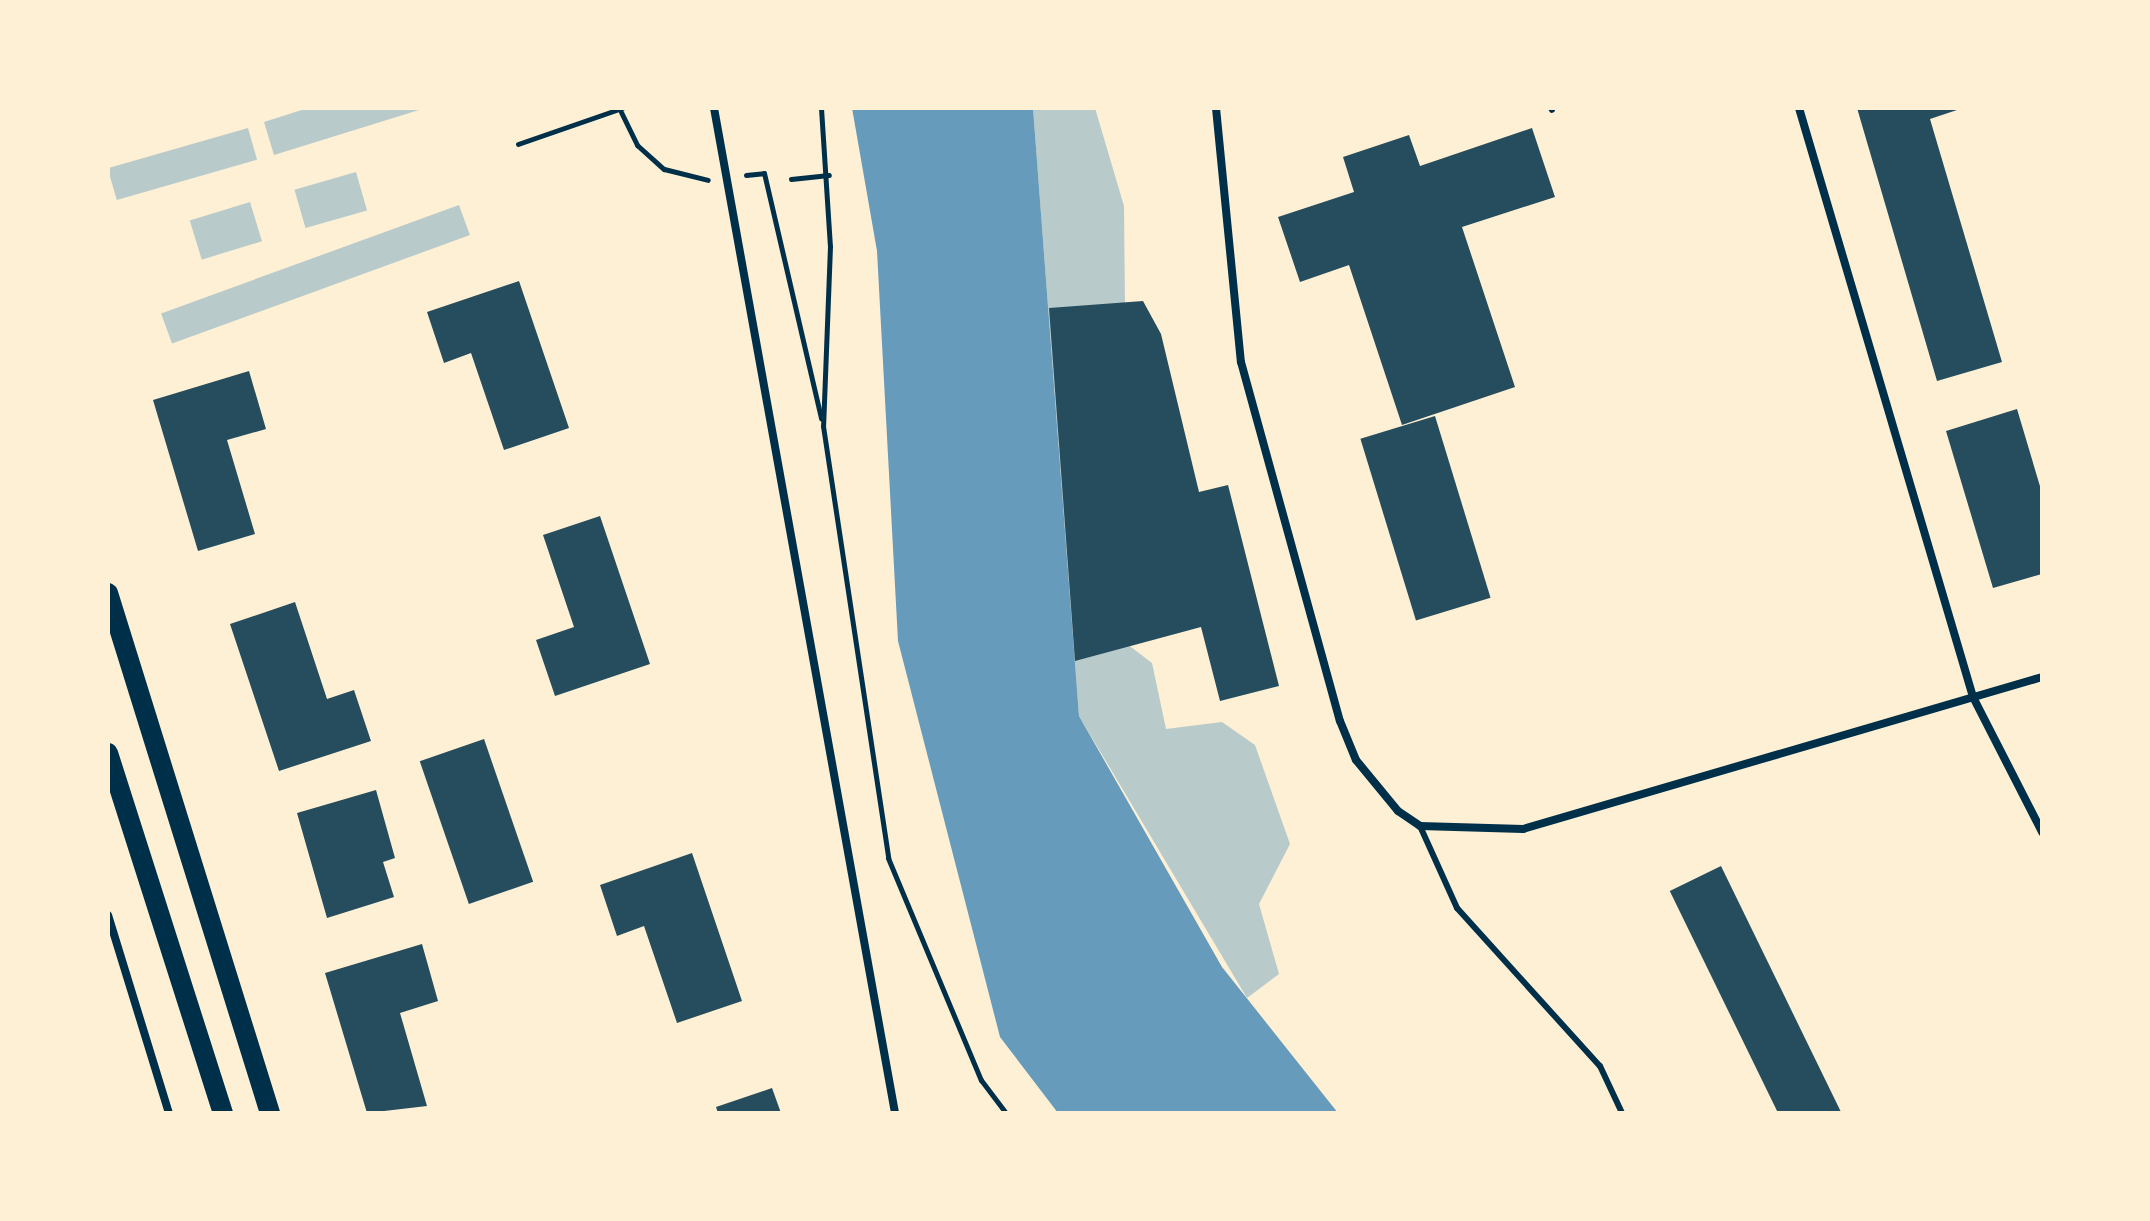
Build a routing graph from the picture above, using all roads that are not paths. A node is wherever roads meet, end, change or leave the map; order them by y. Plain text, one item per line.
1 (714, 108) edge
2 (1216, 108) edge
3 (1799, 108) edge
4 (108, 593) edge
5 (2042, 677) edge
6 (1973, 697) junction
7 (108, 753) edge
8 (1420, 826) junction
9 (2042, 832) edge
10 (108, 915) edge
11 (169, 1113) edge
12 (223, 1113) edge
13 (270, 1113) edge
14 (895, 1113) edge
15 (1622, 1113) edge

1 - 14 street
2 - 8 street
3 - 6 street
4 - 13 main road
5 - 6 street
6 - 8 street
6 - 9 street
7 - 12 main road
8 - 15 lane
10 - 11 street

